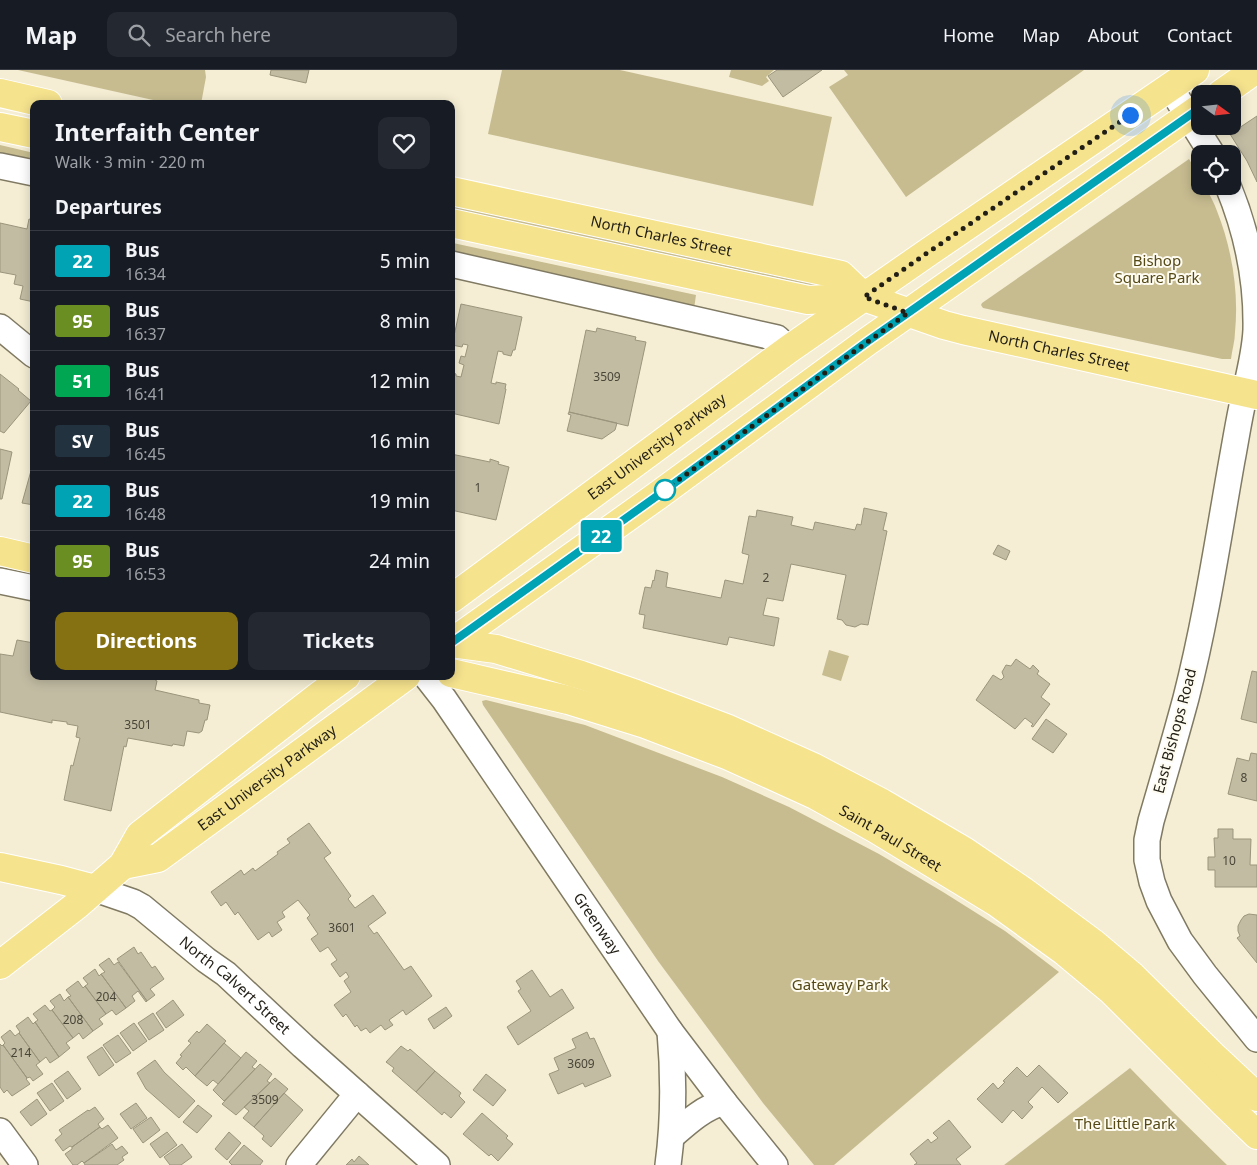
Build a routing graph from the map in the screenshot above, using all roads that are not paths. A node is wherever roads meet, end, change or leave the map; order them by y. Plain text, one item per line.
1 (1195, 70) edge
2 (1255, 70) edge
3 (1234, 85) edge
4 (1170, 87) junction
5 (0, 93) edge
6 (31, 100) edge
7 (1191, 109) edge
8 (1191, 114) edge
9 (0, 126) edge
10 (30, 133) edge
11 (0, 166) edge
12 (30, 172) edge
13 (455, 192) edge
14 (1232, 195) edge
15 (455, 224) edge
16 (455, 265) edge
17 (864, 297) junction
18 (908, 313) junction
19 (0, 328) edge
20 (788, 350) junction
21 (30, 352) edge
22 (1251, 394) edge
23 (0, 551) edge
24 (30, 558) edge
25 (0, 581) edge
26 (30, 587) edge
27 (455, 596) edge
28 (455, 640) edge
29 (455, 644) edge
30 (455, 674) edge
31 (336, 680) edge
32 (401, 680) edge
33 (429, 680) edge
34 (322, 686) edge
35 (123, 865) junction
36 (0, 867) edge
37 (95, 890) junction
38 (0, 965) edge
39 (670, 1031) junction
40 (1257, 1039) edge
41 (357, 1094) junction
42 (1257, 1097) edge
43 (724, 1102) junction
44 (0, 1131) edge
45 (1257, 1135) edge
46 (672, 1136) junction
47 (25, 1165) edge
48 (299, 1165) edge
49 (437, 1165) edge
50 (668, 1165) edge
51 (775, 1165) edge

1 - 4 main road, East University Parkway
2 - 3 main road
4 - 7 street
4 - 17 main road, East University Parkway
5 - 6 main road
8 - 18 main road
9 - 10 main road
11 - 12 street
13 - 17 main road, North Charles Street
14 - 22 street, East Bishops Road
15 - 17 main road, North Charles Street
16 - 20 street
17 - 18 main road, North Charles Street
17 - 20 main road, East University Parkway
18 - 22 main road, North Charles Street
18 - 28 main road
19 - 21 street
20 - 27 main road, East University Parkway
22 - 40 street, East Bishops Road
23 - 24 main road
25 - 26 street
29 - 42 main road, Saint Paul Street
30 - 45 main road, Saint Paul Street
31 - 34 main road, East University Parkway
32 - 35 main road, East University Parkway
33 - 39 street, Greenway
34 - 35 main road, East University Parkway
35 - 37 main road, East University Parkway
36 - 37 main road, North Calvert Street
37 - 38 main road, East University Parkway
37 - 41 street, North Calvert Street
39 - 43 street, Greenway
39 - 46 street
41 - 48 street
41 - 49 street, North Calvert Street
43 - 46 street
43 - 51 street, Greenway
44 - 47 street
46 - 50 street

